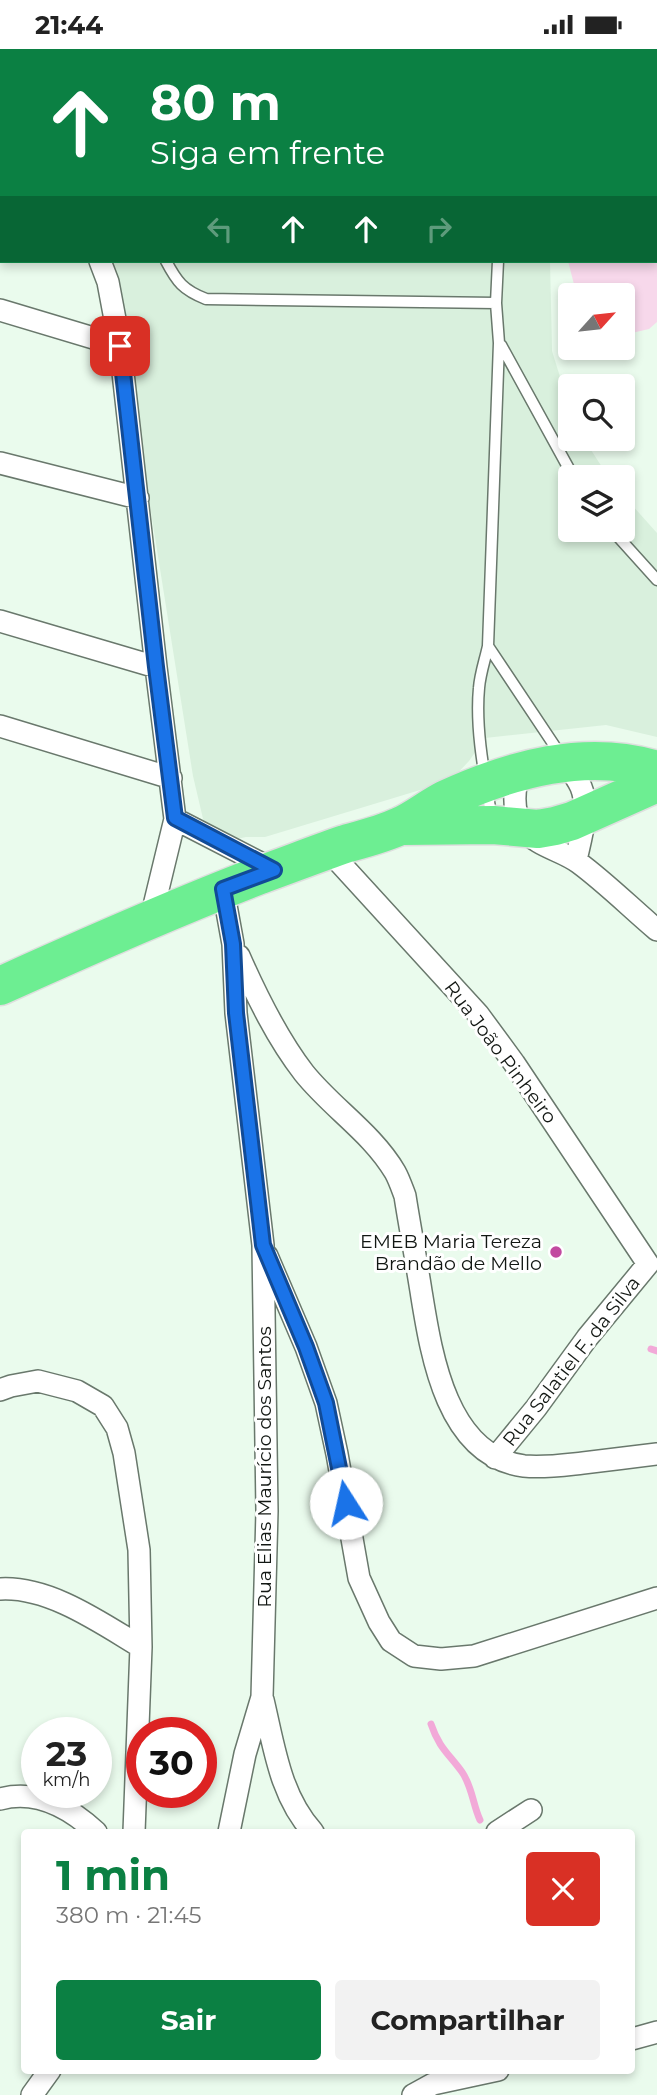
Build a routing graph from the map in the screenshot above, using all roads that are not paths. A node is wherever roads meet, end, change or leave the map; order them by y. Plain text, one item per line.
1 (101, 263) edge
2 (167, 263) edge
3 (498, 263) edge
4 (496, 303) junction
5 (0, 310) edge
6 (499, 343) junction
7 (120, 346) junction
8 (0, 463) edge
9 (567, 465) edge
10 (138, 498) junction
11 (623, 542) edge
12 (657, 580) edge
13 (0, 621) edge
14 (488, 646) junction
15 (156, 667) junction
16 (0, 726) edge
17 (565, 762) junction
18 (657, 770) edge
19 (170, 778) junction
20 (502, 778) junction
21 (657, 783) edge
22 (584, 816) junction
23 (175, 818) junction
24 (401, 826) junction
25 (508, 827) junction
26 (328, 850) junction
27 (576, 860) junction
28 (274, 870) junction
29 (223, 889) junction
30 (150, 918) junction
31 (657, 930) edge
32 (233, 944) junction
33 (0, 986) edge
34 (263, 1245) junction
35 (652, 1262) edge
36 (0, 1390) edge
37 (657, 1454) edge
38 (495, 1458) junction
39 (0, 1589) edge
40 (657, 1598) edge
41 (141, 1647) junction
42 (262, 1697) junction
43 (0, 1799) edge
44 (531, 1810) dead end
45 (93, 1829) edge
46 (134, 1829) edge
47 (230, 1829) edge
48 (310, 1829) edge
49 (502, 1829) edge
50 (657, 2032) edge
51 (635, 2038) edge
52 (47, 2074) edge
53 (479, 2074) edge
54 (32, 2095) edge
55 (412, 2095) edge

1 - 7 street
2 - 4 lane
3 - 4 lane
4 - 6 lane
5 - 7 street
6 - 9 lane
6 - 14 lane
7 - 10 street
8 - 10 street
10 - 15 street
11 - 12 lane
13 - 15 street
14 - 17 lane
14 - 20 lane
15 - 19 street
16 - 19 street
17 - 18 highway
17 - 20 highway
17 - 22 street
19 - 23 street
20 - 24 highway
20 - 25 lane
20 - 25 street
21 - 22 highway
22 - 25 highway
22 - 27 street
23 - 28 street
23 - 30 street
24 - 25 highway
24 - 26 highway
25 - 27 street
26 - 28 highway
26 - 35 street, Rua João Pinheiro
27 - 31 street
28 - 29 highway
29 - 30 highway
29 - 32 street, Rua Elias Maurício dos Santos
30 - 33 highway
32 - 34 street, Rua Elias Maurício dos Santos
32 - 38 street
34 - 40 street
34 - 42 street, Rua Elias Maurício dos Santos
35 - 38 street, Rua Salatiel F. da Silva
36 - 41 street
37 - 38 street
39 - 41 street
41 - 46 street
42 - 47 street, Rua Elias Maurício dos Santos
42 - 48 street
43 - 45 street
44 - 49 street
50 - 51 street
52 - 54 street
53 - 55 street

